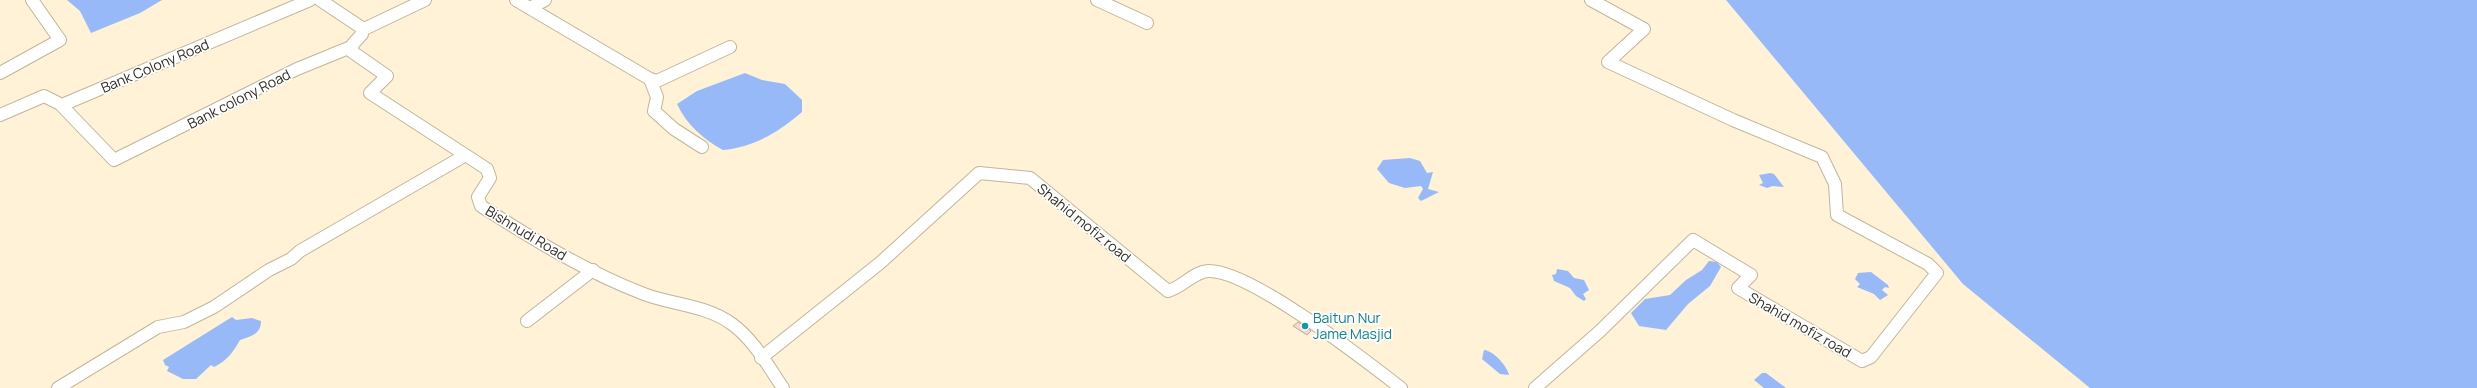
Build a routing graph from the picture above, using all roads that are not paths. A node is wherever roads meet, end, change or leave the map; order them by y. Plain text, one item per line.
1 (32, 0) edge
2 (310, 0) edge
3 (320, 0) edge
4 (425, 0) edge
5 (516, 0) edge
6 (545, 0) edge
7 (1097, 0) edge
8 (1591, 0) edge
9 (530, 8) junction
10 (1147, 23) dead end
11 (362, 30) junction
12 (730, 47) dead end
13 (348, 49) junction
14 (0, 73) edge
15 (650, 79) junction
16 (61, 105) junction
17 (0, 115) edge
18 (702, 147) dead end
19 (464, 156) junction
20 (593, 270) junction
21 (527, 321) dead end
22 (761, 358) junction
23 (1538, 385) edge
24 (58, 388) edge
25 (783, 388) edge
26 (1401, 388) edge

1 - 14 street
2 - 16 street, Bank Colony Road
3 - 11 street
4 - 11 street
5 - 9 street
6 - 9 street
7 - 10 street
8 - 23 street, Shahid mofiz road
9 - 15 street
11 - 13 street
12 - 15 street
13 - 16 street, Bank colony Road
13 - 19 street, Bishnudi Road
15 - 18 street
16 - 17 street
19 - 20 street, Bishnudi Road
19 - 24 street
20 - 21 street
20 - 22 street, Bishnudi Road
22 - 25 street, Bishnudi Road
22 - 26 street, Shahid mofiz road

